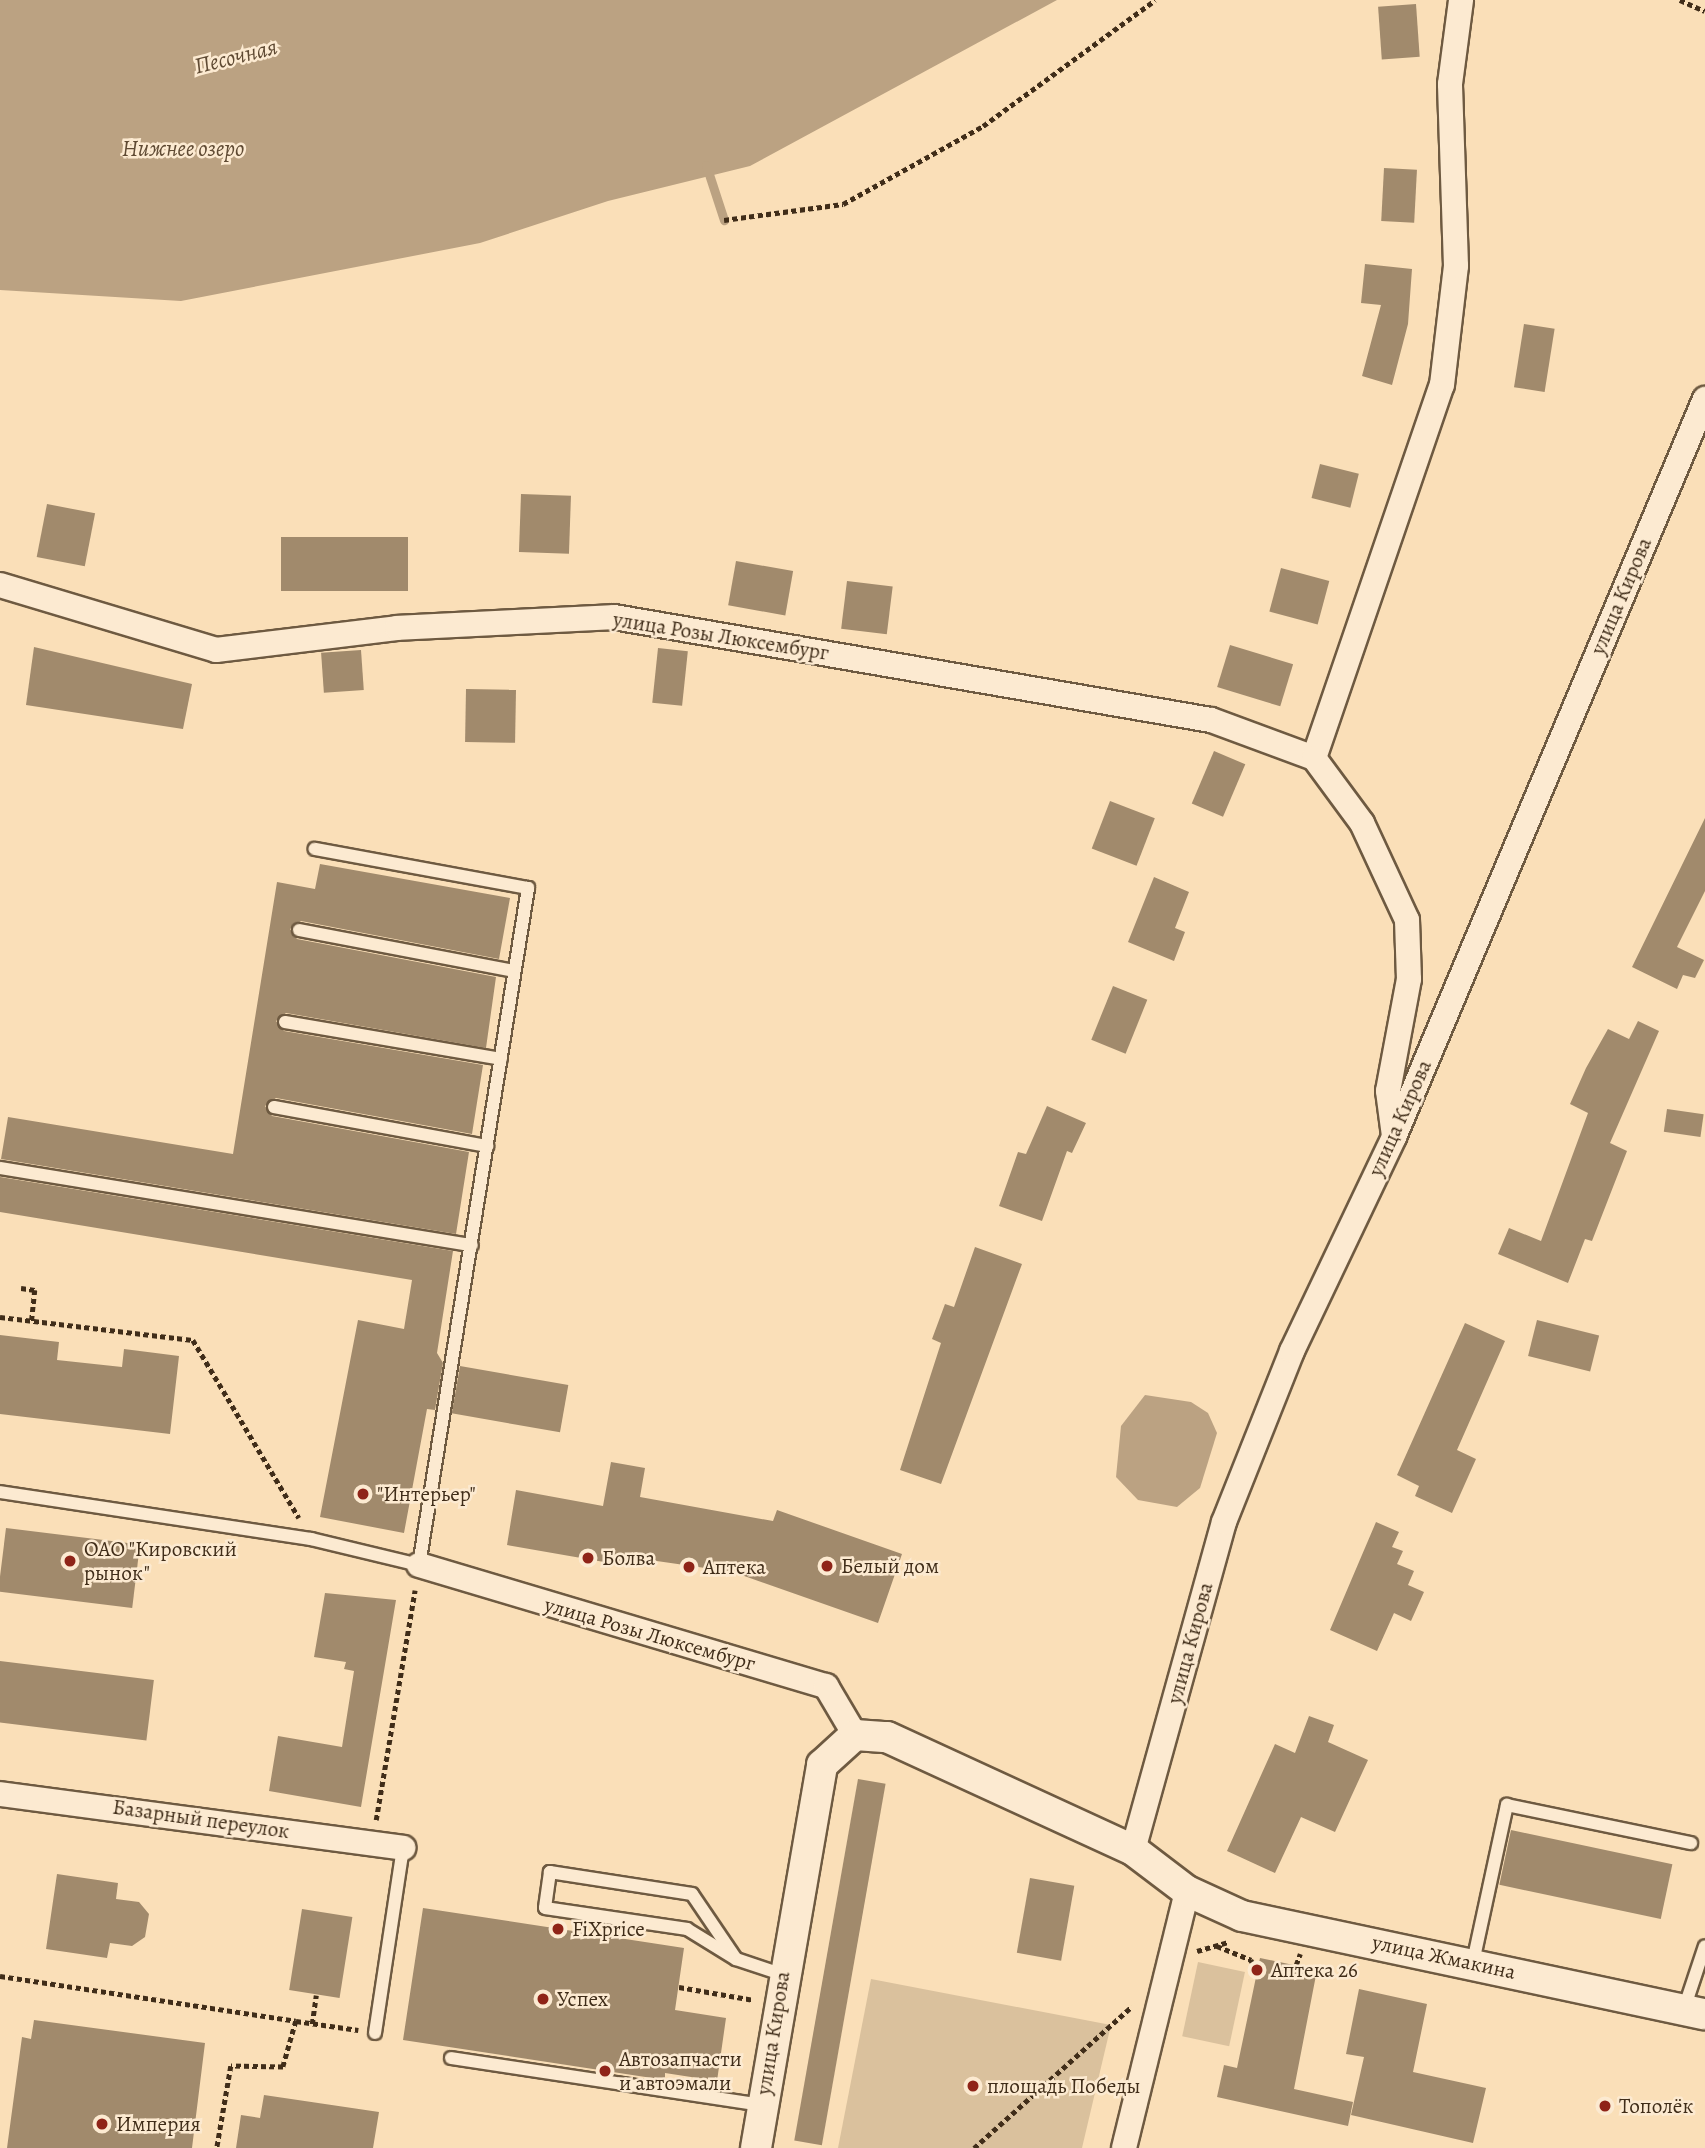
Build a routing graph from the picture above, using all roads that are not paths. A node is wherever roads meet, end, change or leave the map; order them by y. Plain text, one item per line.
1 (1461, 0) edge
2 (1705, 399) edge
3 (0, 585) edge
4 (1314, 758) junction
5 (315, 849) dead end
6 (299, 930) dead end
7 (514, 971) junction
8 (285, 1022) dead end
9 (501, 1059) junction
10 (274, 1107) dead end
11 (1394, 1137) junction
12 (487, 1146) junction
13 (0, 1168) edge
14 (472, 1245) junction
15 (0, 1492) edge
16 (419, 1565) junction
17 (855, 1735) junction
18 (0, 1794) edge
19 (1691, 1843) dead end
20 (403, 1848) joint
21 (1133, 1850) junction
22 (1187, 1891) junction
23 (1705, 1946) edge
24 (736, 1959) junction
25 (1473, 1962) junction
26 (781, 1974) junction
27 (1694, 2012) edge
28 (374, 2033) road end
29 (451, 2058) dead end
30 (762, 2105) junction
31 (756, 2148) edge
32 (1124, 2148) edge

1 - 4 street
2 - 11 street, улица Кирова
3 - 4 street, улица Розы Люксембург
4 - 11 street
5 - 7 lane
6 - 7 lane
7 - 9 lane
8 - 9 lane
9 - 12 lane
10 - 12 lane
11 - 21 street, улица Кирова
12 - 14 lane
13 - 14 lane
14 - 16 lane
15 - 16 lane
16 - 17 street, улица Розы Люксембург
17 - 21 street
17 - 26 street, улица Кирова
18 - 20 street, Базарный переулок
19 - 25 lane
20 - 28 lane
21 - 22 street
22 - 25 street, улица Жмакина
22 - 32 street
23 - 27 lane
24 - 24 lane
24 - 26 lane
25 - 27 street, улица Жмакина
26 - 30 street, улица Кирова
29 - 30 lane
30 - 31 street, улица Кирова

